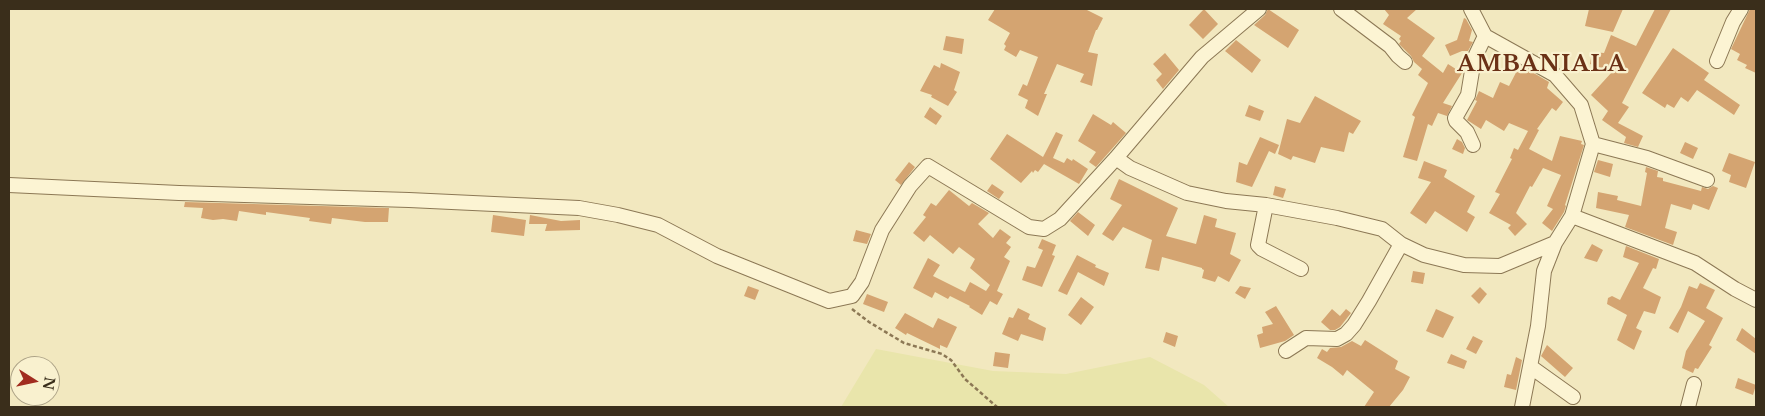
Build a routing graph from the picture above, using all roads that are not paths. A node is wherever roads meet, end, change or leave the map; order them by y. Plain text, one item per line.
1 (1259, 9) edge
2 (1342, 9) edge
3 (1471, 9) edge
4 (1741, 9) edge
5 (1485, 36) junction
6 (1717, 61) dead end
7 (1405, 62) dead end
8 (1593, 144) junction
9 (1473, 145) dead end
10 (1116, 158) junction
11 (1707, 180) dead end
12 (9, 185) edge
13 (1266, 205) junction
14 (1572, 216) junction
15 (1555, 243) junction
16 (1401, 244) junction
17 (1302, 269) dead end
18 (1756, 300) edge
19 (1286, 352) dead end
20 (1531, 367) junction
21 (1694, 384) dead end
22 (1573, 397) dead end
23 (1522, 407) edge
24 (1688, 407) edge

1 - 10 street
2 - 7 street
3 - 5 street
4 - 6 street
5 - 8 street
5 - 9 street
8 - 11 street
8 - 14 street
10 - 12 street
10 - 13 street
13 - 16 street
13 - 17 street
14 - 15 street
14 - 18 street
15 - 16 street
15 - 20 street
16 - 19 street
20 - 22 street
20 - 23 street
21 - 24 street

